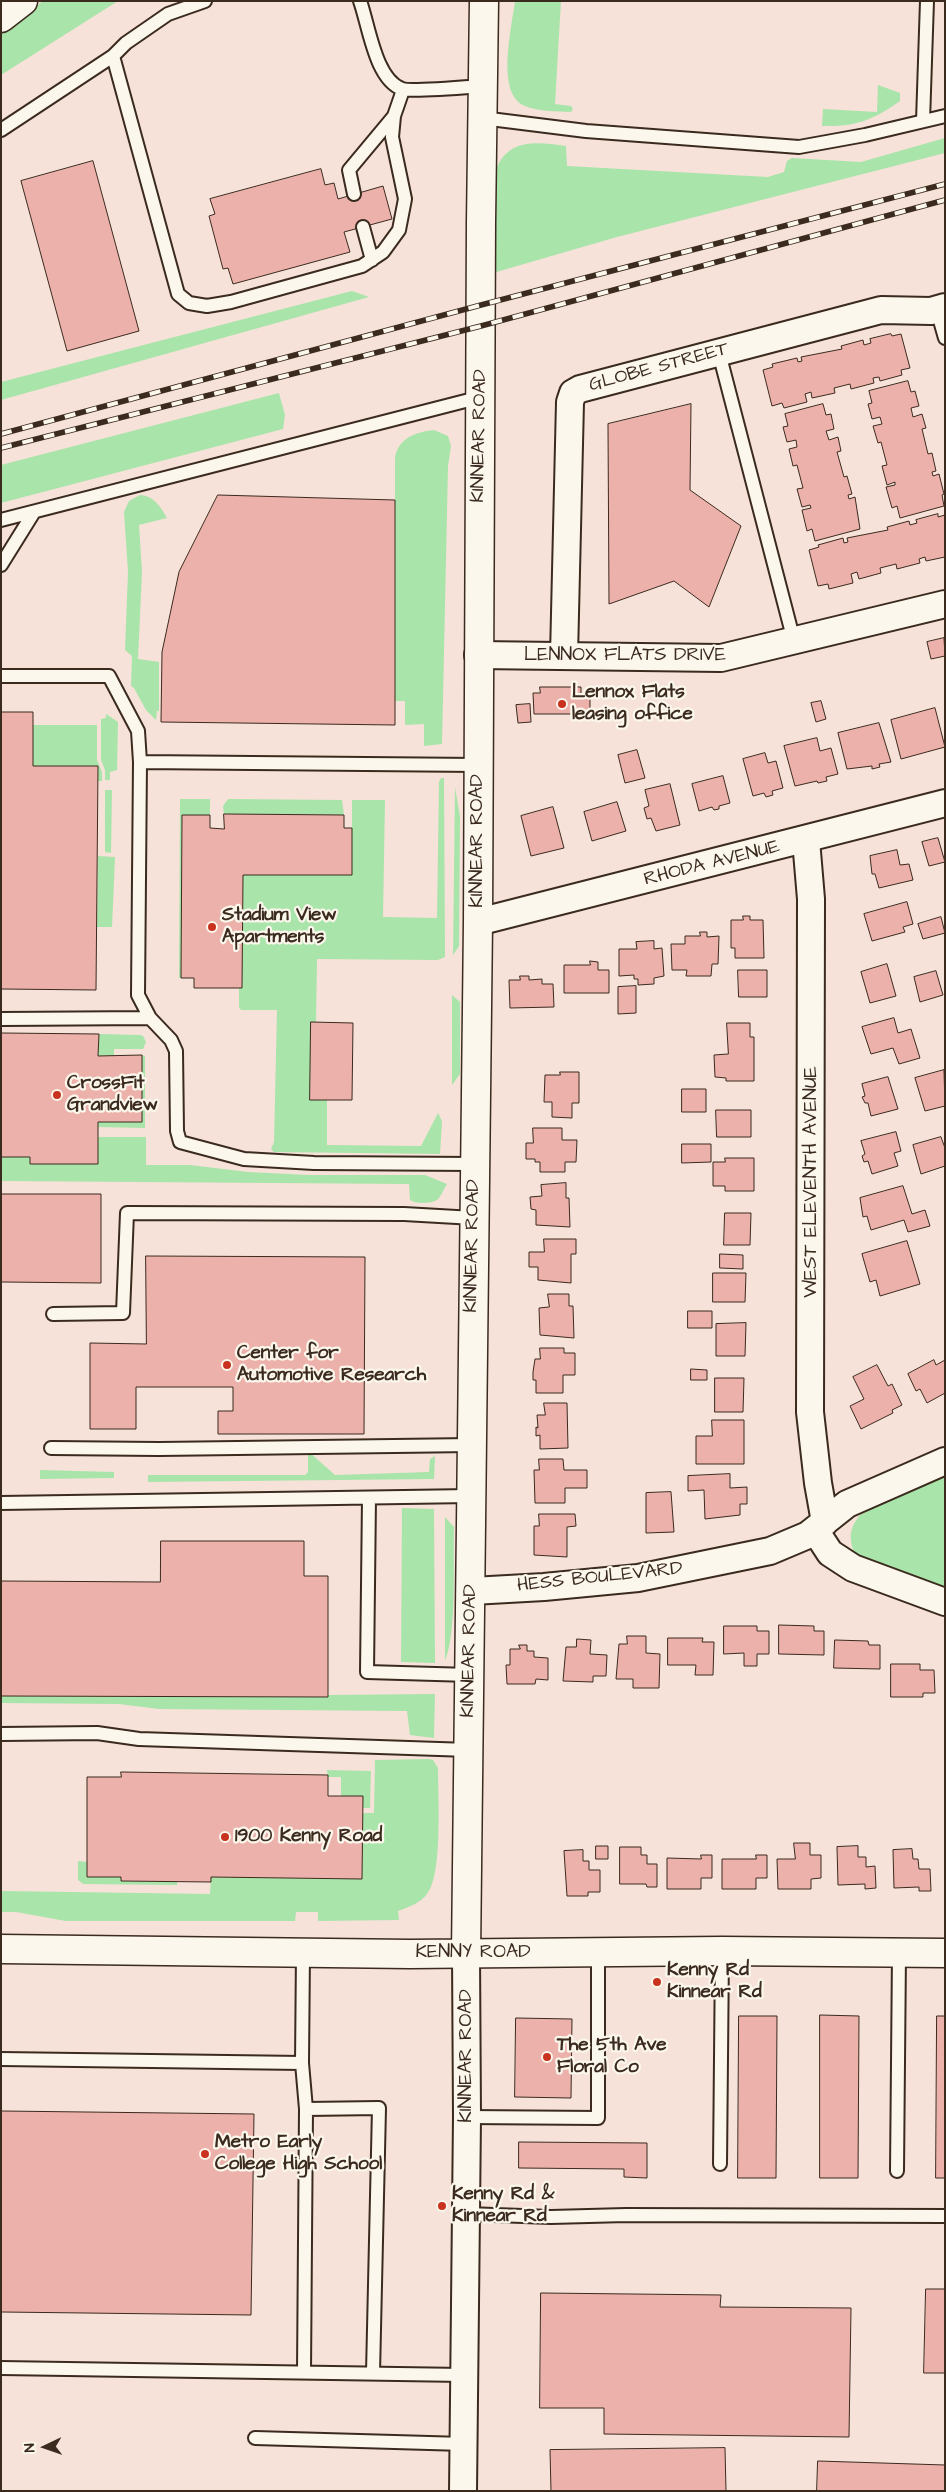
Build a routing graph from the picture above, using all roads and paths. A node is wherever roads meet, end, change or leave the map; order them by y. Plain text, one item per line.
1 (24, 1) edge
2 (205, 1) edge
3 (360, 1) edge
4 (484, 1) edge
5 (927, 1) edge
6 (1, 18) edge
7 (113, 56) junction
8 (483, 86) junction
9 (403, 90) junction
10 (394, 116) junction
11 (945, 116) edge
12 (482, 118) junction
13 (923, 121) junction
14 (1, 130) edge
15 (354, 194) dead end
16 (364, 227) dead end
17 (372, 260) junction
18 (941, 309) edge
19 (945, 338) edge
20 (719, 353) junction
21 (481, 397) junction
22 (34, 512) junction
23 (1, 520) edge
24 (1, 565) edge
25 (945, 604) edge
26 (794, 641) junction
27 (478, 655) junction
28 (564, 656) junction
29 (1, 676) edge
30 (140, 762) junction
31 (478, 765) junction
32 (945, 803) edge
33 (806, 840) junction
34 (478, 922) junction
35 (150, 1018) junction
36 (1, 1019) edge
37 (474, 1164) junction
38 (474, 1218) junction
39 (53, 1314) dead end
40 (472, 1445) junction
41 (51, 1448) dead end
42 (945, 1461) edge
43 (471, 1496) junction
44 (369, 1498) junction
45 (1, 1503) edge
46 (820, 1526) junction
47 (472, 1590) junction
48 (945, 1602) edge
49 (470, 1675) junction
50 (1, 1734) edge
51 (469, 1750) junction
52 (1, 1949) edge
53 (722, 1951) junction
54 (303, 1952) junction
55 (598, 1952) junction
56 (899, 1953) junction
57 (466, 1954) junction
58 (945, 1954) edge
59 (1, 2059) edge
60 (302, 2063) junction
61 (306, 2108) junction
62 (467, 2117) junction
63 (720, 2164) dead end
64 (897, 2172) dead end
65 (466, 2214) junction
66 (945, 2216) edge
67 (1, 2368) edge
68 (304, 2372) junction
69 (374, 2373) junction
70 (464, 2375) junction
71 (255, 2438) dead end
72 (464, 2444) junction
73 (463, 2491) edge

1 - 6 main road
2 - 7 lane
3 - 9 lane
4 - 8 main road, KINNEAR ROAD
5 - 13 lane
7 - 14 lane
7 - 17 lane
8 - 9 lane
8 - 12 main road, KINNEAR ROAD
9 - 10 lane
10 - 15 lane
10 - 17 lane
11 - 13 lane
12 - 13 lane
12 - 21 main road, KINNEAR ROAD
16 - 17 lane
18 - 19 lane
18 - 20 street, GLOBE STREET
20 - 26 lane
20 - 28 street, GLOBE STREET
21 - 22 lane
21 - 27 main road, KINNEAR ROAD
22 - 23 lane
22 - 24 lane
25 - 26 street, LENNOX FLATS DRIVE
26 - 28 street, LENNOX FLATS DRIVE
27 - 28 street, LENNOX FLATS DRIVE
27 - 31 main road, KINNEAR ROAD
29 - 30 lane
30 - 31 lane
30 - 35 lane
31 - 34 main road, KINNEAR ROAD
32 - 33 street, RHODA AVENUE
33 - 34 street, RHODA AVENUE
33 - 46 street, WEST ELEVENTH AVENUE
34 - 37 main road, KINNEAR ROAD
35 - 36 lane
35 - 37 lane
37 - 38 main road, KINNEAR ROAD
38 - 39 lane
38 - 40 main road, KINNEAR ROAD
40 - 41 lane
40 - 43 main road, KINNEAR ROAD
42 - 46 street, HESS BOULEVARD
43 - 44 lane
43 - 47 main road, KINNEAR ROAD
44 - 45 lane
44 - 49 lane
46 - 47 street, HESS BOULEVARD
46 - 48 street
47 - 49 main road, KINNEAR ROAD
49 - 51 main road, KINNEAR ROAD
50 - 51 lane
51 - 57 main road, KINNEAR ROAD
52 - 54 main road, KENNY ROAD
53 - 55 main road, KENNY ROAD
53 - 56 main road, KENNY ROAD
53 - 63 lane
54 - 57 main road, KENNY ROAD
54 - 60 lane
55 - 57 main road, KENNY ROAD
55 - 62 lane
56 - 58 main road, KENNY ROAD
56 - 64 lane
57 - 62 street, KINNEAR ROAD
59 - 60 lane
60 - 61 lane
61 - 68 lane
61 - 69 lane
62 - 65 street, KINNEAR ROAD
65 - 66 lane
65 - 70 street, KINNEAR ROAD
67 - 68 lane
68 - 69 lane
69 - 70 lane
70 - 72 street, KINNEAR ROAD
71 - 72 lane
72 - 73 street, KINNEAR ROAD

